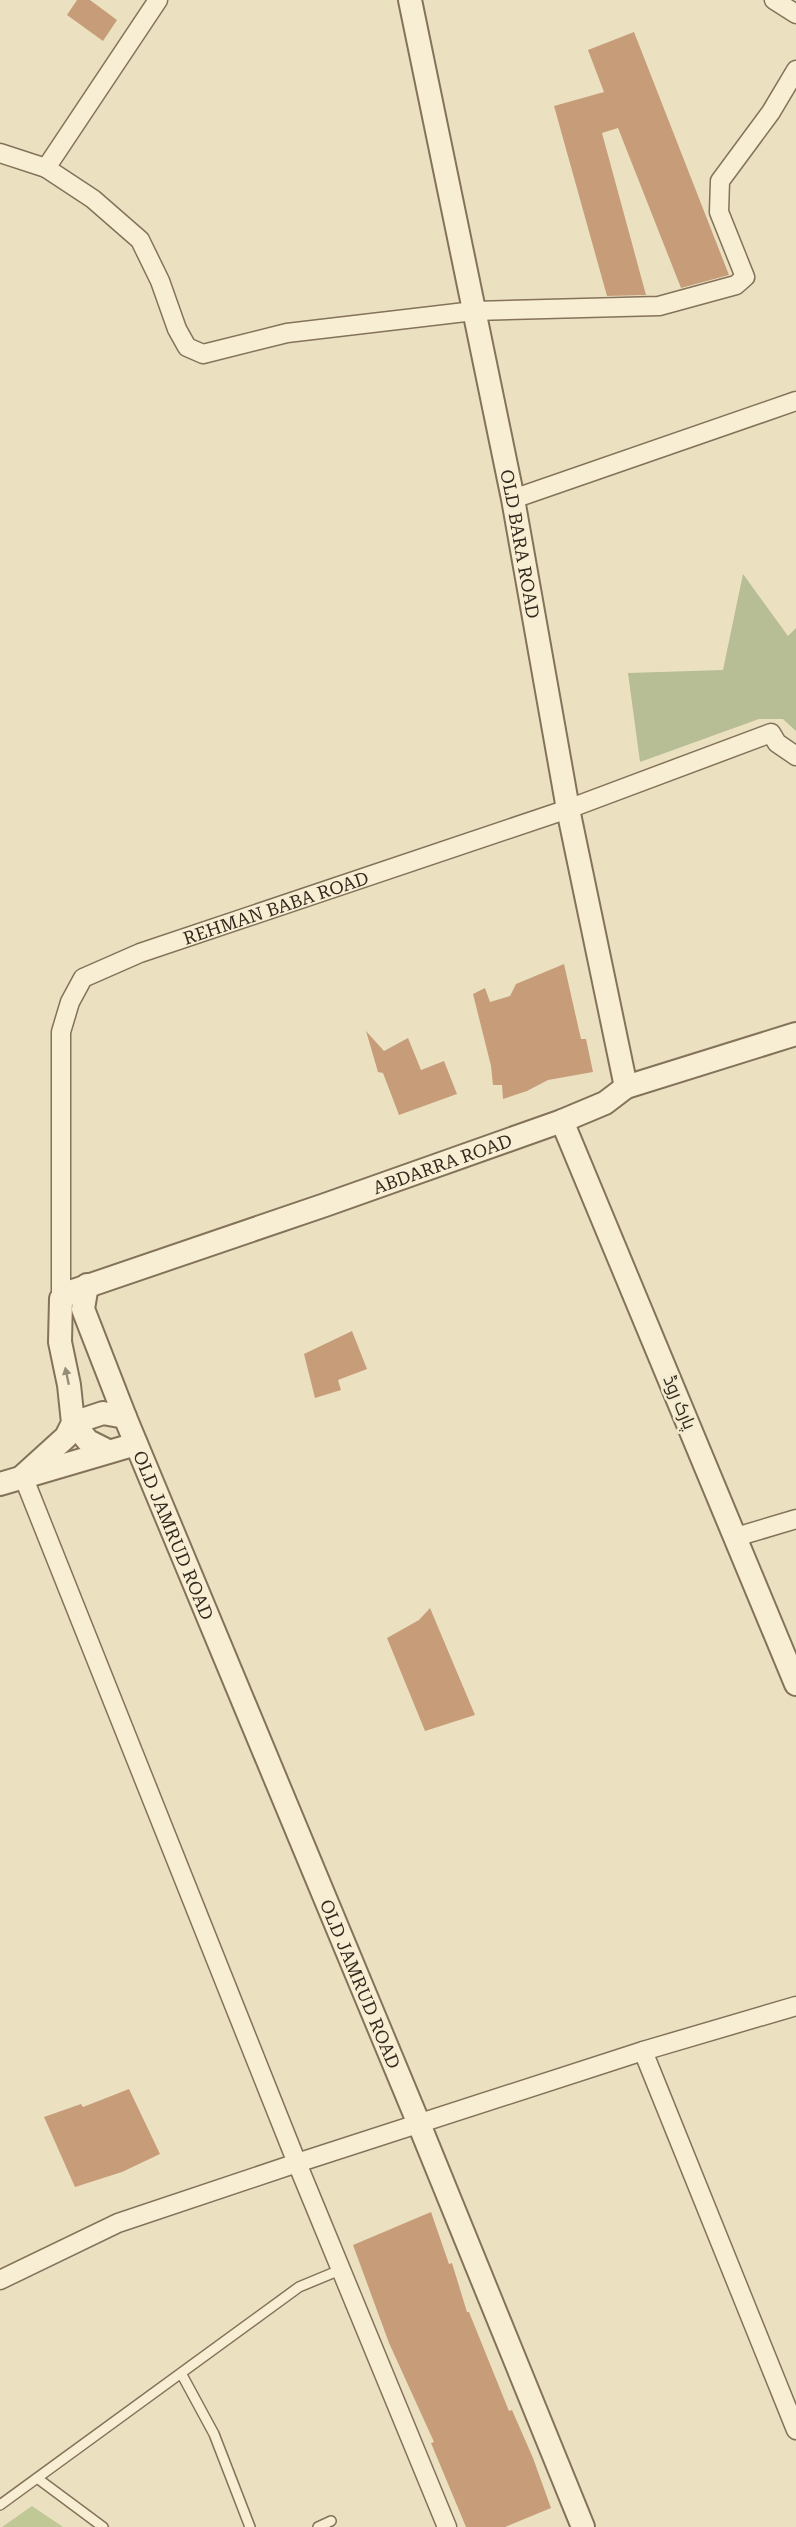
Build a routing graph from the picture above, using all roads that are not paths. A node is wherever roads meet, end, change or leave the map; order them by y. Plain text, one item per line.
1 (158, 0) edge
2 (410, 0) edge
3 (774, 0) edge
4 (796, 14) edge
5 (796, 70) edge
6 (0, 153) edge
7 (46, 168) junction
8 (474, 310) junction
9 (796, 401) edge
10 (513, 499) junction
11 (796, 756) edge
12 (567, 808) junction
13 (796, 1034) edge
14 (626, 1088) junction
15 (562, 1121) junction
16 (87, 1285) junction
17 (61, 1299) junction
18 (125, 1417) junction
19 (73, 1423) junction
20 (136, 1444) junction
21 (108, 1451) junction
22 (22, 1476) junction
23 (0, 1484) edge
24 (796, 1519) edge
25 (736, 1537) junction
26 (796, 1684) edge
27 (796, 2006) edge
28 (643, 2051) junction
29 (419, 2124) junction
30 (297, 2163) junction
31 (340, 2270) junction
32 (0, 2280) edge
33 (181, 2373) junction
34 (796, 2430) edge
35 (37, 2478) junction
36 (0, 2505) edge
37 (331, 2521) dead end
38 (103, 2527) edge
39 (250, 2527) edge
40 (318, 2527) edge
41 (447, 2527) edge
42 (583, 2527) edge

1 - 7 street
2 - 8 street, OLD BARA ROAD
3 - 4 street
5 - 8 street
6 - 7 street
7 - 8 street
8 - 10 street, OLD BARA ROAD
9 - 10 street
10 - 12 street, OLD BARA ROAD
11 - 12 street, REHMAN BABA ROAD
12 - 14 street, OLD BARA ROAD
12 - 17 street, REHMAN BABA ROAD
13 - 14 street, ABDARRA ROAD
14 - 15 street, ABDARRA ROAD
15 - 16 street, ABDARRA ROAD
15 - 25 street, پارک روڈ
16 - 17 street
16 - 18 street, OLD JAMRUD ROAD
19 -> 17 street
18 - 19 street
18 - 20 street, OLD JAMRUD ROAD
19 - 21 street
19 - 22 street
20 - 21 street
20 - 29 street, OLD JAMRUD ROAD
21 - 22 street
22 - 23 street
22 - 30 street
24 - 25 street
25 - 26 street, پارک روڈ
27 - 28 street
28 - 29 street
28 - 34 street
29 - 30 street
29 - 42 street, OLD JAMRUD ROAD
30 - 31 street
30 - 32 street
31 - 33 lane
31 - 41 street
33 - 35 lane
33 - 39 lane
35 - 36 lane
35 - 38 lane
37 - 40 lane

